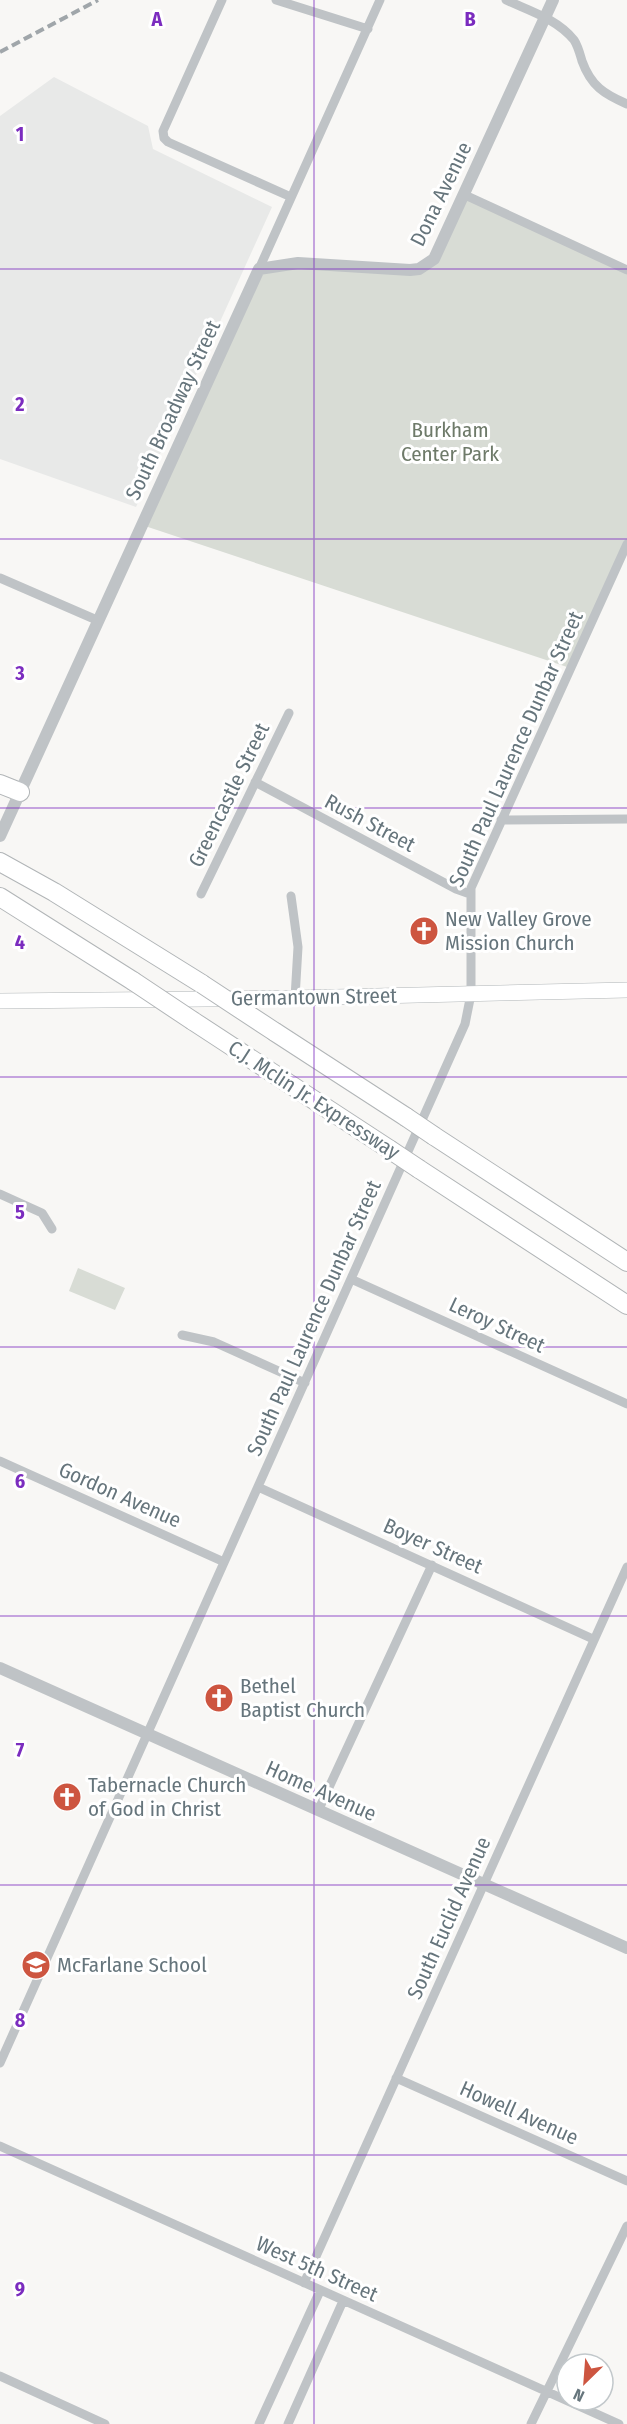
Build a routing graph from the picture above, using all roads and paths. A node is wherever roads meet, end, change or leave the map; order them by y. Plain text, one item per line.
1 (222, 0) edge
2 (276, 0) edge
3 (380, 0) edge
4 (506, 0) edge
5 (553, 0) edge
6 (544, 18) junction
7 (368, 29) junction
8 (627, 104) edge
9 (465, 195) junction
10 (291, 197) junction
11 (259, 269) junction
12 (627, 270) edge
13 (627, 544) edge
14 (0, 578) edge
15 (99, 621) junction
16 (289, 712) dead end
17 (255, 782) junction
18 (0, 784) edge
19 (20, 792) junction
20 (627, 819) edge
21 (501, 820) junction
22 (2, 853) edge
23 (201, 894) dead end
24 (470, 894) junction
25 (291, 896) dead end
26 (0, 897) edge
27 (627, 990) edge
28 (471, 994) junction
29 (295, 998) junction
30 (0, 1001) edge
31 (0, 1194) edge
32 (52, 1229) dead end
33 (627, 1262) edge
34 (351, 1279) junction
35 (627, 1305) edge
36 (182, 1335) dead end
37 (305, 1383) junction
38 (627, 1404) edge
39 (0, 1461) edge
40 (258, 1487) junction
41 (224, 1562) junction
42 (432, 1565) junction
43 (627, 1567) edge
44 (593, 1639) junction
45 (0, 1668) edge
46 (149, 1735) junction
47 (318, 1810) junction
48 (483, 1885) junction
49 (627, 1948) edge
50 (0, 2063) edge
51 (396, 2078) junction
52 (0, 2146) edge
53 (627, 2181) edge
54 (627, 2226) edge
55 (304, 2283) junction
56 (320, 2290) junction
57 (343, 2301) junction
58 (0, 2376) edge
59 (546, 2392) junction
60 (105, 2424) edge
61 (259, 2424) edge
62 (288, 2424) edge
63 (531, 2424) edge
64 (619, 2424) edge

1 - 10 street
2 - 7 street
3 - 7 street, South Broadway Street
4 - 6 street
5 - 6 street
6 - 8 street
6 - 9 street, Dona Avenue
7 - 10 street, South Broadway Street
9 - 11 street, Dona Avenue
9 - 12 street
10 - 11 street, South Broadway Street
11 - 15 street, South Broadway Street
13 - 21 street, South Paul Laurence Dunbar Street
14 - 15 street
15 - 19 street, South Broadway Street
16 - 17 street, Greencastle Street
17 - 23 street, Greencastle Street
17 - 24 street, Rush Street
18 - 19 highway
19 - 22 street, South Broadway Street
20 - 21 street
21 - 24 street, South Paul Laurence Dunbar Street
22 - 33 highway, C.J. Mclin Jr. Expressway, bridge
24 - 28 street, South Paul Laurence Dunbar Street
25 - 29 street
26 - 35 highway, C.J. Mclin Jr. Expressway, bridge
27 - 28 main road, Germantown Street
28 - 29 main road, Germantown Street
28 - 34 street, South Paul Laurence Dunbar Street
29 - 30 main road, Germantown Street
31 - 32 street
34 - 37 street, South Paul Laurence Dunbar Street
34 - 38 street, Leroy Street
36 - 37 street
37 - 40 street, South Paul Laurence Dunbar Street
39 - 41 street, Gordon Avenue
40 - 41 street, South Paul Laurence Dunbar Street
40 - 42 street, Boyer Street
41 - 46 street, South Paul Laurence Dunbar Street
42 - 44 street, Boyer Street
42 - 47 street
43 - 44 street, South Euclid Avenue
44 - 48 street, South Euclid Avenue
45 - 46 street, Home Avenue
46 - 47 street, Home Avenue
46 - 50 street, South Paul Laurence Dunbar Street
47 - 48 street, Home Avenue
48 - 49 street, Home Avenue
48 - 51 street, South Euclid Avenue
51 - 53 street, Howell Avenue
51 - 55 street, South Euclid Avenue
52 - 55 street, West 5th Street
54 - 59 street
55 - 56 street, West 5th Street
56 - 57 street, West 5th Street
56 - 61 street
57 - 59 street, West 5th Street
57 - 62 street
58 - 60 street
59 - 63 street
59 - 64 street, West 5th Street

